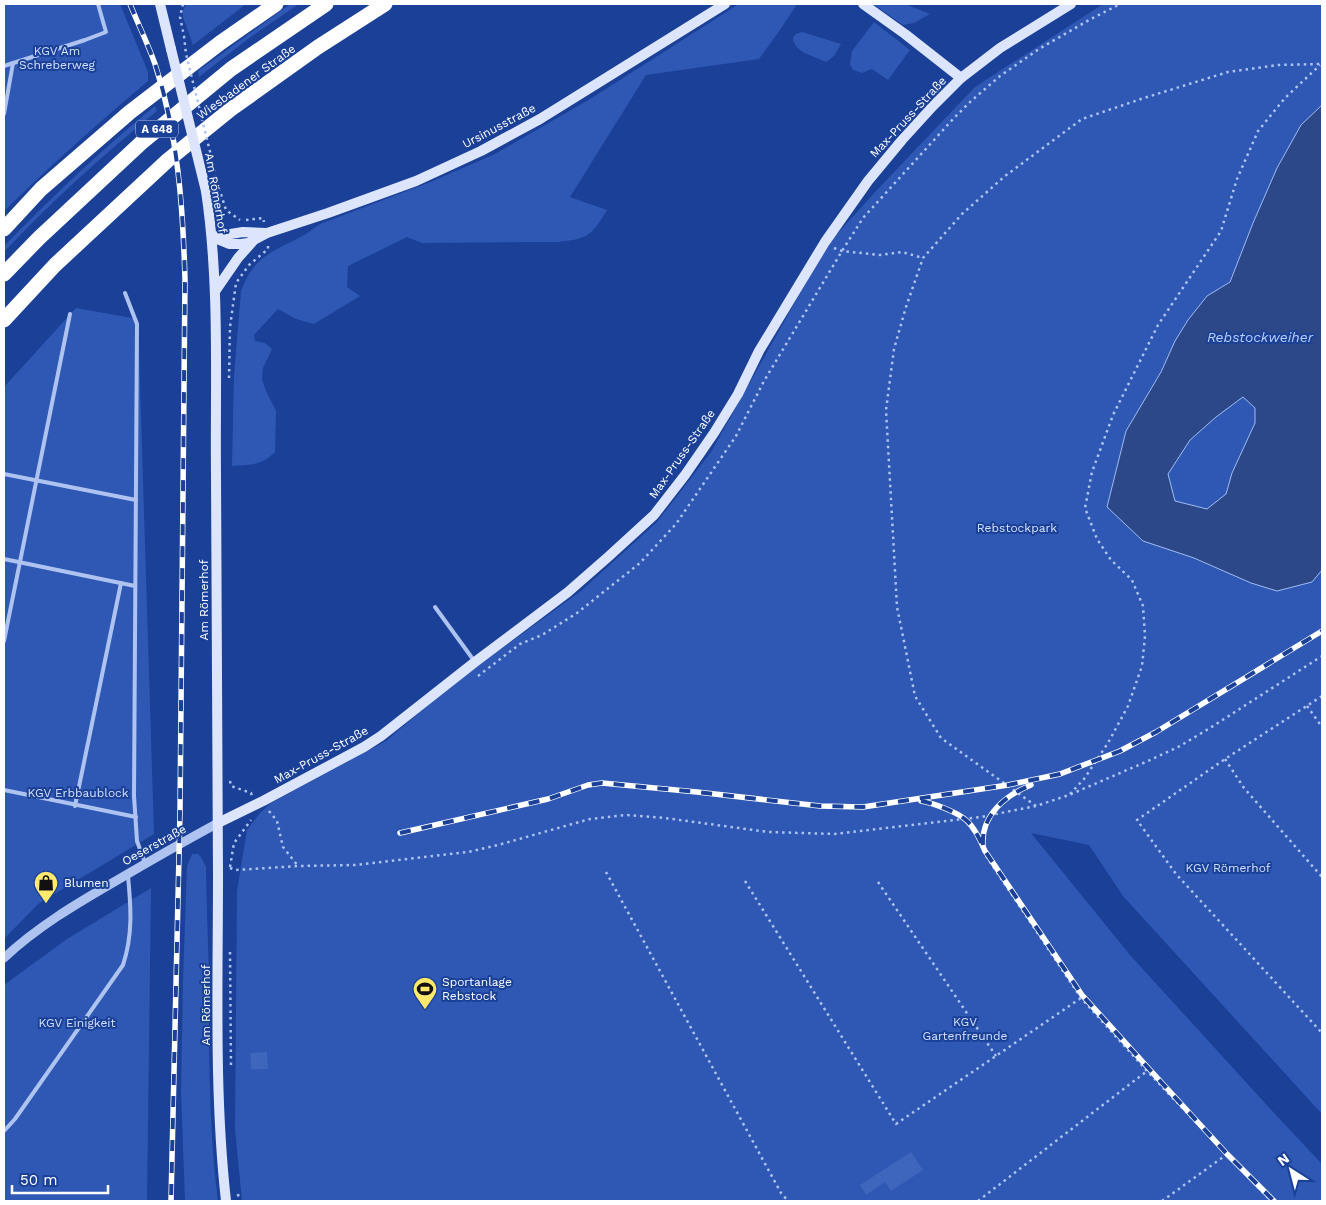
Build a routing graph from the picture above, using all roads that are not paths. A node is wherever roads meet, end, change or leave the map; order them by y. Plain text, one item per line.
1 (98, 4) edge
2 (160, 4) edge
3 (262, 4) edge
4 (276, 4) edge
5 (326, 4) edge
6 (385, 4) edge
7 (724, 4) edge
8 (862, 4) edge
9 (1071, 4) edge
10 (220, 43) junction
11 (14, 63) junction
12 (4, 66) edge
13 (961, 78) junction
14 (4, 114) edge
15 (4, 229) edge
16 (267, 233) junction
17 (212, 237) junction
18 (253, 240) junction
19 (4, 274) edge
20 (216, 290) junction
21 (125, 293) dead end
22 (70, 314) dead end
23 (4, 320) edge
24 (4, 474) edge
25 (36, 481) junction
26 (136, 500) junction
27 (4, 559) edge
28 (20, 562) junction
29 (121, 583) junction
30 (135, 586) junction
31 (435, 607) dead end
32 (4, 641) edge
33 (475, 662) junction
34 (4, 790) edge
35 (76, 806) junction
36 (136, 817) junction
37 (218, 824) junction
38 (145, 863) junction
39 (128, 874) junction
40 (4, 958) edge
41 (4, 1131) edge
42 (226, 1201) edge

1 - 11 lane
2 - 17 main road, Am Römerhof, bridge
3 - 10 highway
4 - 10 highway
5 - 19 highway, Wiesbadener Straße / A 648
6 - 23 highway, Wiesbadener Straße / A 648
7 - 16 main road, Ursinusstraße
8 - 13 main road
9 - 13 main road, Max-Pruss-Straße
10 - 15 highway
11 - 12 lane
11 - 14 lane
13 - 33 main road, Max-Pruss-Straße
16 - 17 main road, Ursinusstraße
16 - 18 main road, Ursinusstraße
17 - 18 main road, Ursinusstraße
17 - 20 main road, Am Römerhof
18 - 20 main road, Ursinusstraße
20 - 37 main road, Am Römerhof
21 - 26 lane
22 - 25 lane
24 - 25 lane
25 - 26 lane
25 - 28 lane
26 - 30 lane
27 - 28 lane
28 - 29 lane
28 - 32 lane
29 - 30 lane
29 - 35 lane
30 - 36 lane
31 - 33 lane
33 - 37 main road, Max-Pruss-Straße
34 - 35 lane
35 - 36 lane
36 - 38 lane
37 - 38 street, Oeserstraße
37 - 42 main road, Am Römerhof
38 - 39 street, Oeserstraße
39 - 40 street, Oeserstraße
39 - 41 lane

